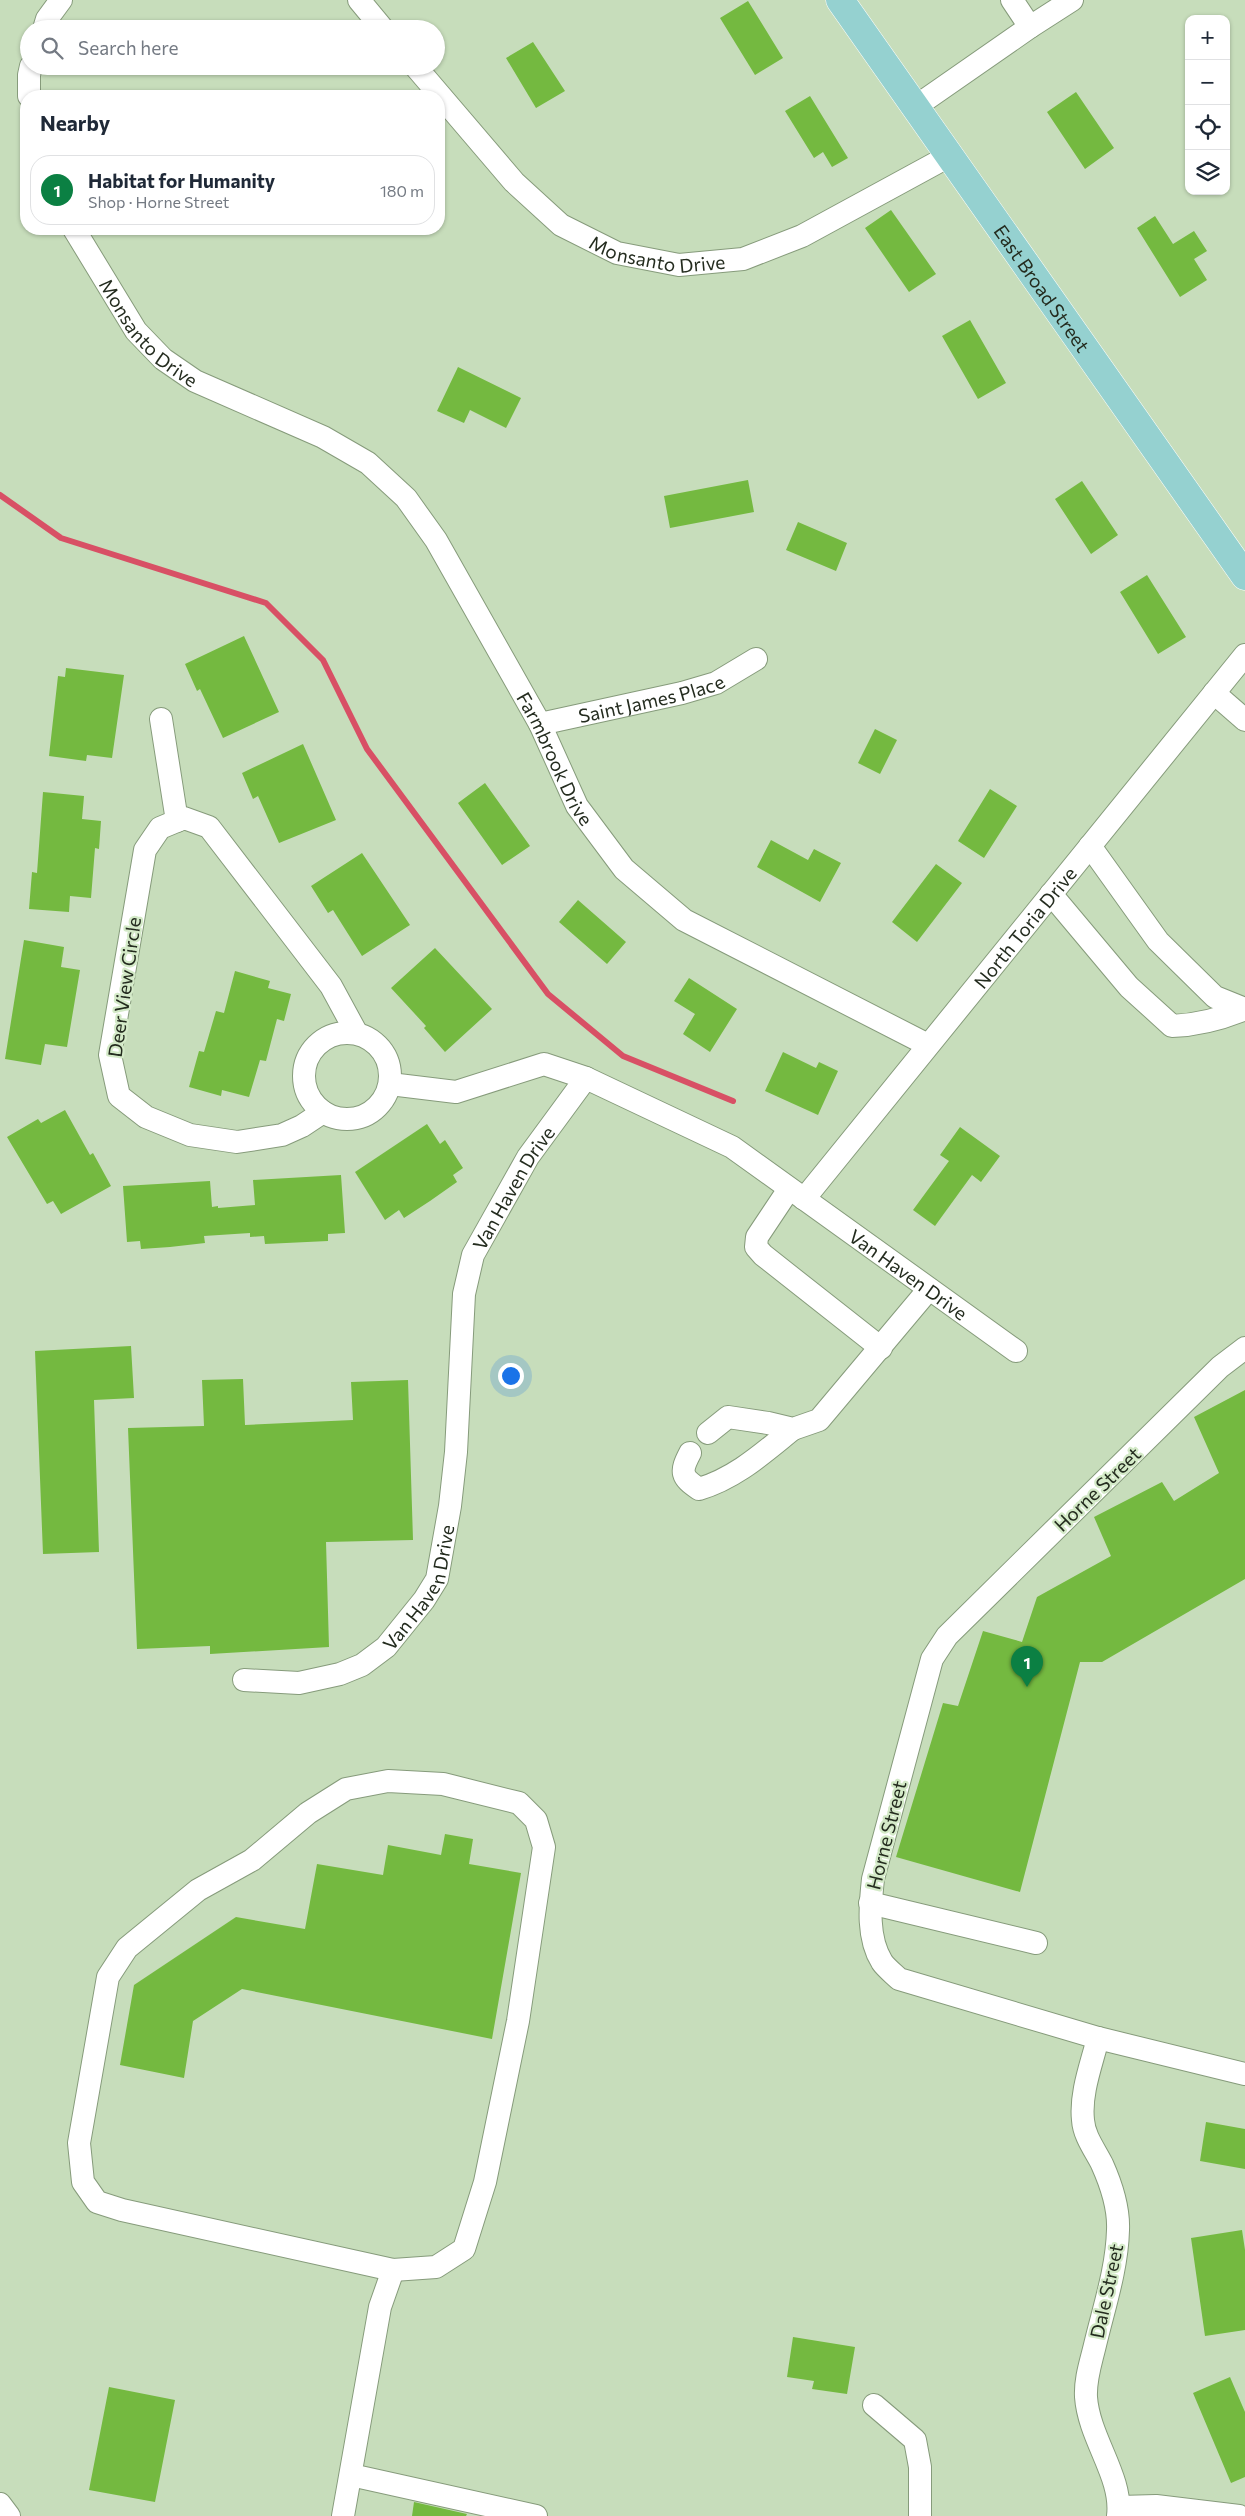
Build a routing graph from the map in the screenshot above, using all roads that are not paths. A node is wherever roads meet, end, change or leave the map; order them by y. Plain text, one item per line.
1 (61, 0) edge
2 (359, 0) edge
3 (840, 0) edge
4 (1012, 0) edge
5 (1072, 0) edge
6 (47, 20) edge
7 (376, 20) edge
8 (1030, 27) junction
9 (28, 75) edge
10 (423, 75) edge
11 (29, 90) edge
12 (435, 90) edge
13 (445, 101) edge
14 (915, 107) junction
15 (949, 156) junction
16 (78, 235) edge
17 (250, 405) joint
18 (1245, 576) edge
19 (1245, 655) edge
20 (756, 659) dead end
21 (1214, 692) junction
22 (161, 719) dead end
23 (1245, 720) edge
24 (540, 724) junction
25 (177, 821) junction
26 (1090, 846) junction
27 (1051, 894) junction
28 (1245, 1009) edge
29 (356, 1032) junction
30 (928, 1046) junction
31 (586, 1078) junction
32 (390, 1084) junction
33 (323, 1112) junction
34 (796, 1194) junction
35 (929, 1289) junction
36 (880, 1348) junction
37 (1245, 1348) edge
38 (1016, 1351) dead end
39 (793, 1429) junction
40 (708, 1433) dead end
41 (690, 1453) dead end
42 (244, 1680) dead end
43 (870, 1903) junction
44 (1036, 1944) dead end
45 (1098, 2038) junction
46 (1245, 2074) edge
47 (393, 2270) junction
48 (874, 2405) dead end
49 (351, 2475) junction
50 (0, 2504) edge
51 (1119, 2511) edge
52 (10, 2516) edge
53 (343, 2516) edge
54 (536, 2516) edge
55 (920, 2516) edge
56 (1239, 2516) edge

1 - 6 street
2 - 7 street
3 - 14 main road, East Broad Street
4 - 8 street
5 - 8 street
8 - 14 street
9 - 11 street
10 - 12 street, Monsanto Drive
13 - 15 street, Monsanto Drive
14 - 15 main road, East Broad Street
15 - 18 main road, East Broad Street
16 - 17 street, Monsanto Drive
17 - 24 street, Farmbrook Drive
19 - 21 street, North Toria Drive
20 - 24 street, Saint James Place
21 - 23 street
21 - 26 street, North Toria Drive
22 - 25 street
24 - 30 street, Farmbrook Drive
25 - 29 street
25 - 33 street, Deer View Circle
26 - 27 street, North Toria Drive
26 - 28 street
27 - 28 street
27 - 30 street, North Toria Drive
29 - 32 street
29 - 33 street
30 - 34 street, North Toria Drive
31 - 32 street
31 - 34 street, Van Haven Drive
31 - 42 street, Van Haven Drive
32 - 33 street
34 - 35 street, Van Haven Drive
34 - 36 street, North Toria Drive
35 - 36 street
35 - 38 street, Van Haven Drive
36 - 39 street
37 - 43 street, Horne Street
39 - 40 street
39 - 41 street
43 - 44 street
43 - 45 street, Horne Street
45 - 46 street, Horne Street
45 - 51 street, Dale Street
47 - 47 street
47 - 49 street
48 - 55 street
49 - 53 street
49 - 54 street
50 - 52 street
51 - 56 street

